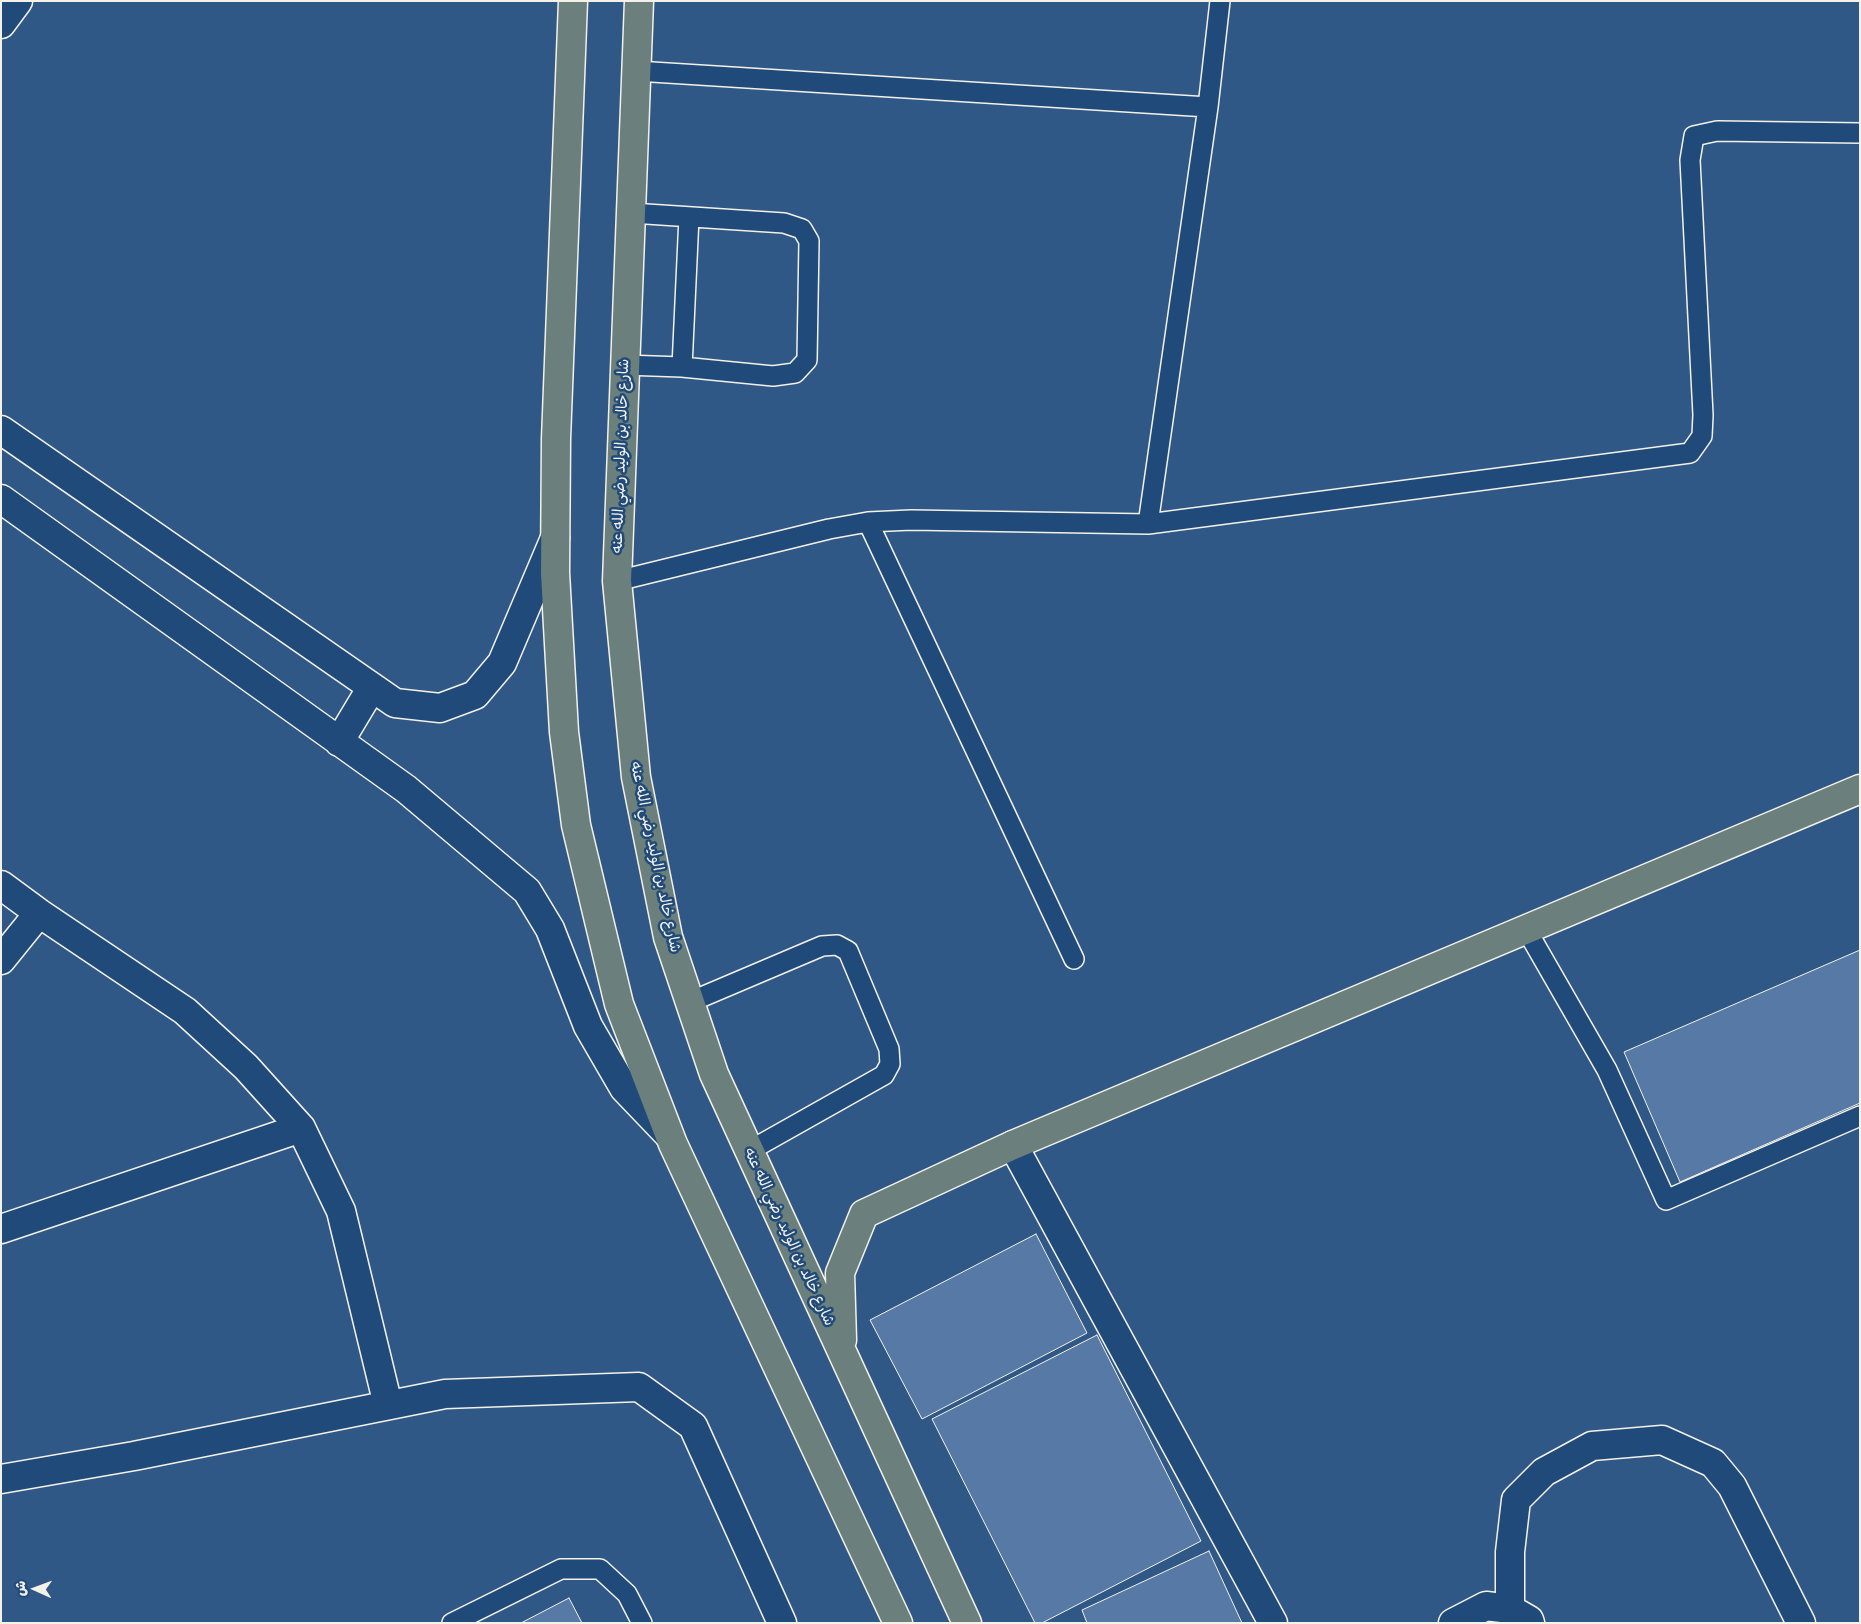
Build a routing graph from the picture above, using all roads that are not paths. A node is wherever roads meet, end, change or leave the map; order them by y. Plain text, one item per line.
1 (18, 1) edge
2 (573, 1) edge
3 (639, 1) edge
4 (1220, 1) edge
5 (1, 24) edge
6 (636, 71) junction
7 (1208, 106) junction
8 (1860, 133) edge
9 (630, 213) junction
10 (689, 217) junction
11 (624, 365) junction
12 (682, 366) junction
13 (1, 430) edge
14 (1, 499) edge
15 (868, 522) junction
16 (1148, 524) junction
17 (554, 538) junction
18 (617, 580) junction
19 (372, 687) junction
20 (339, 742) junction
21 (1860, 789) edge
22 (1, 885) edge
23 (39, 913) junction
24 (1526, 929) junction
25 (1074, 959) dead end
26 (1, 960) edge
27 (690, 1002) junction
28 (1860, 1116) edge
29 (301, 1128) junction
30 (669, 1135) junction
31 (1013, 1145) junction
32 (749, 1151) junction
33 (1, 1229) edge
34 (842, 1349) junction
35 (388, 1405) junction
36 (1, 1479) edge
37 (1520, 1616) edge
38 (452, 1623) edge
39 (642, 1623) edge
40 (782, 1623) edge
41 (898, 1623) edge
42 (967, 1623) edge
43 (1273, 1623) edge
44 (1452, 1623) edge
45 (1801, 1623) edge

1 - 5 street
2 - 17 main road
3 - 6 main road, شارع خالد بن الوليد رضي الله عنه
4 - 7 lane
6 - 7 lane
6 - 9 main road, شارع خالد بن الوليد رضي الله عنه
7 - 16 lane
8 - 16 lane
9 - 10 lane
9 - 11 main road, شارع خالد بن الوليد رضي الله عنه
10 - 12 lane
10 - 12 lane
11 - 12 lane
11 - 18 main road, شارع خالد بن الوليد رضي الله عنه
13 - 19 street
14 - 20 street
15 - 16 lane
15 - 18 lane
15 - 25 lane
17 - 19 street
17 - 30 main road
18 - 27 main road, شارع خالد بن الوليد رضي الله عنه
19 - 20 street
20 - 30 street
21 - 24 main road
22 - 23 street
23 - 26 street
23 - 29 street
24 - 28 lane
24 - 31 main road
27 - 32 main road, شارع خالد بن الوليد رضي الله عنه
27 - 32 lane
29 - 33 street
29 - 35 street
30 - 41 main road
31 - 34 main road
31 - 43 street
32 - 34 main road, شارع خالد بن الوليد رضي الله عنه
34 - 42 main road, شارع خالد بن الوليد رضي الله عنه
35 - 36 street
35 - 40 street
37 - 44 street
37 - 45 street
38 - 39 lane

